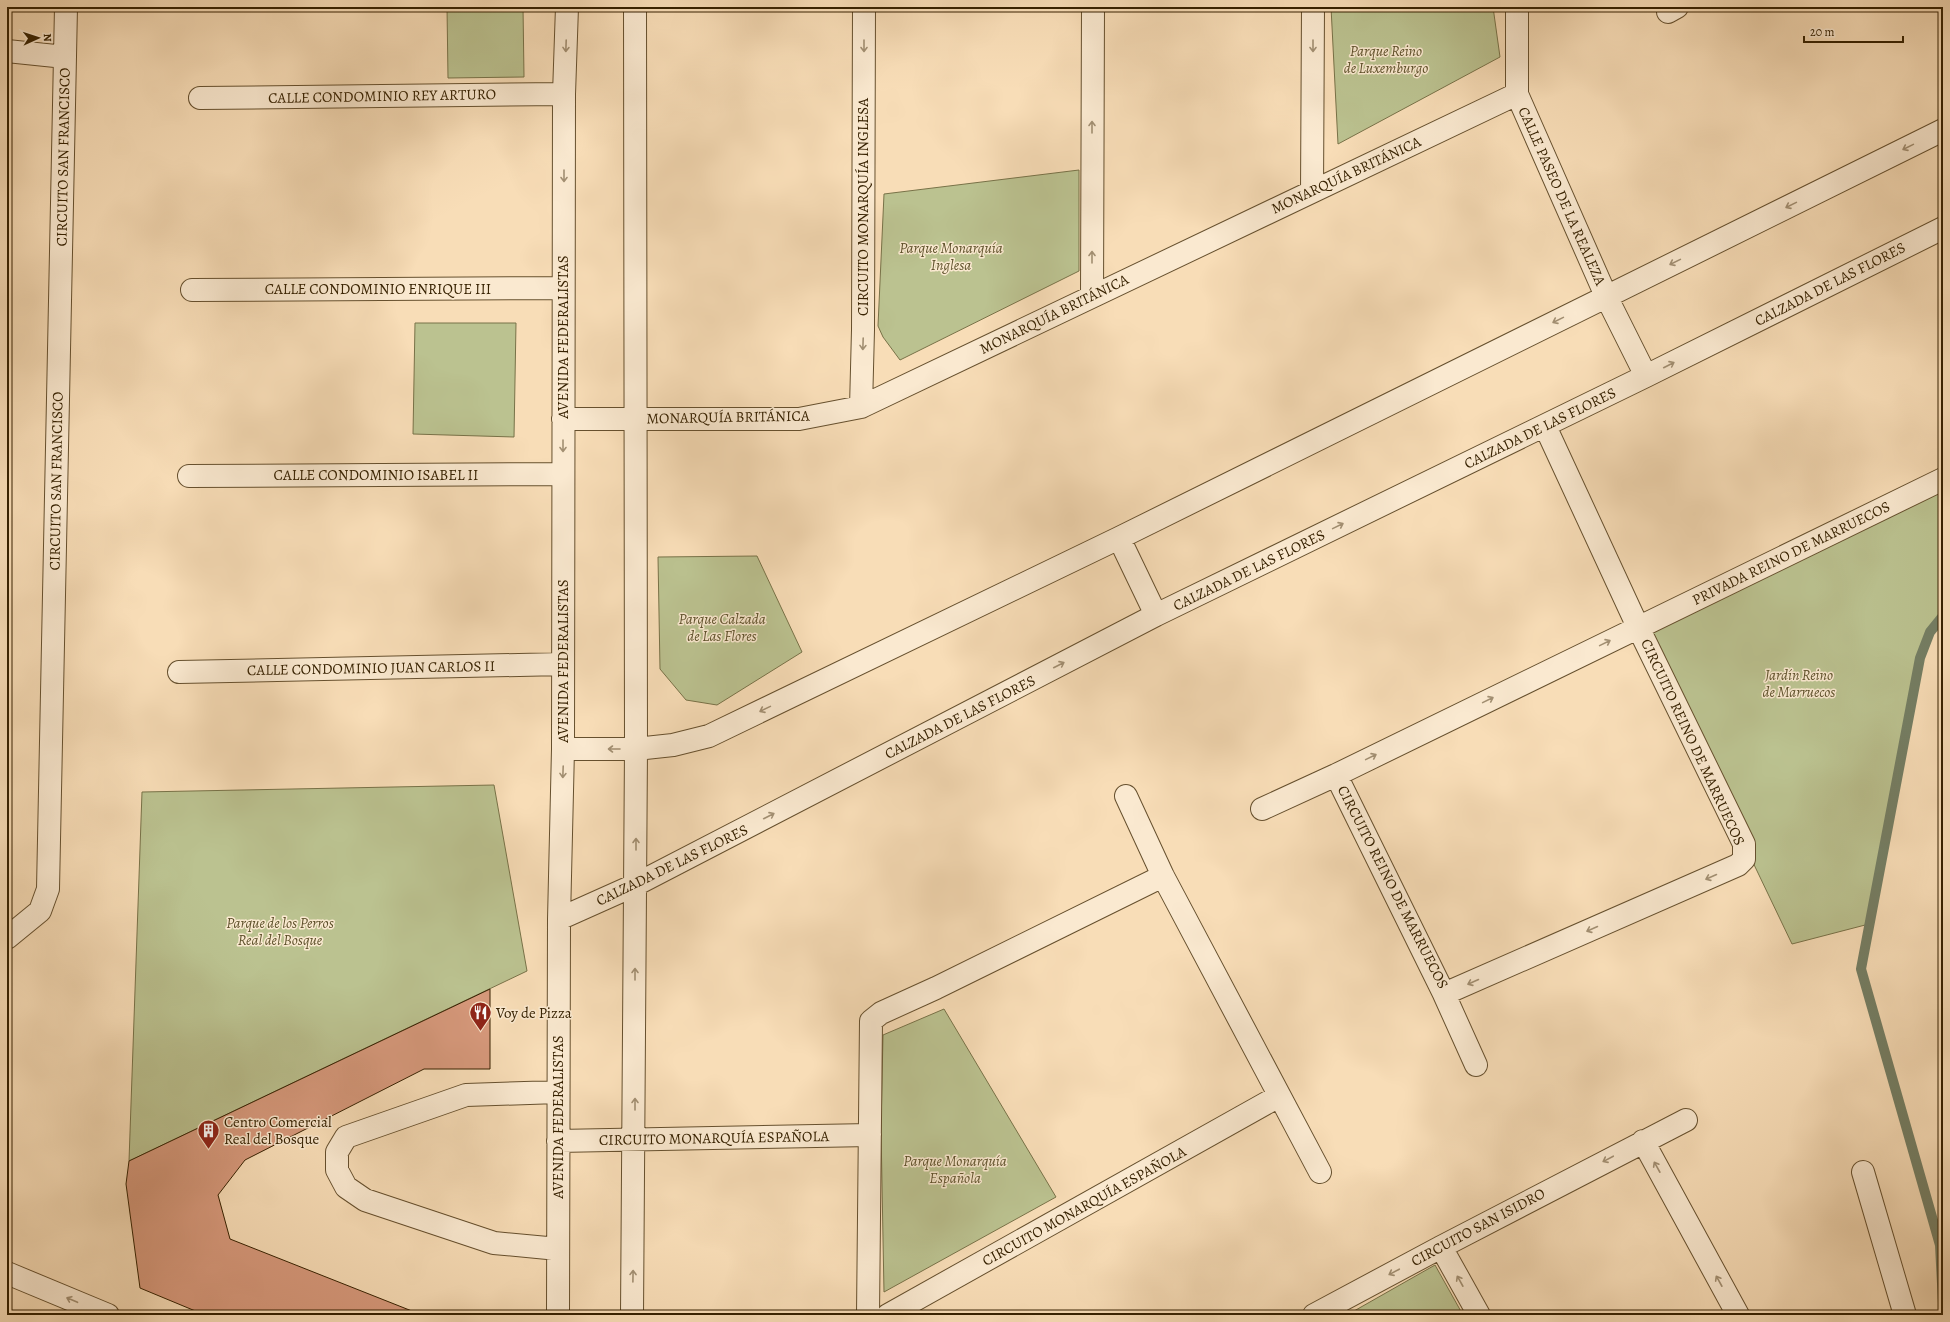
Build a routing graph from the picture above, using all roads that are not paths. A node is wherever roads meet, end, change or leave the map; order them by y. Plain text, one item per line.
1 (66, 7) edge
2 (567, 7) edge
3 (635, 7) edge
4 (864, 7) edge
5 (1092, 7) edge
6 (1313, 7) edge
7 (1517, 7) edge
8 (7, 51) edge
9 (65, 57) junction
10 (564, 94) junction
11 (1517, 94) junction
12 (200, 98) dead end
13 (1943, 130) edge
14 (1312, 191) junction
15 (1943, 228) edge
16 (564, 288) junction
17 (192, 290) dead end
18 (1092, 296) junction
19 (1606, 296) junction
20 (1646, 376) junction
21 (861, 407) junction
22 (635, 418) junction
23 (563, 419) junction
24 (1545, 426) junction
25 (563, 474) junction
26 (189, 476) dead end
27 (1943, 479) edge
28 (1119, 538) junction
29 (1156, 615) junction
30 (1638, 627) junction
31 (563, 664) junction
32 (179, 672) dead end
33 (564, 749) junction
34 (636, 749) junction
35 (1336, 774) junction
36 (1126, 796) dead end
37 (1262, 809) dead end
38 (1163, 876) junction
39 (635, 885) junction
40 (559, 919) junction
41 (7, 938) edge
42 (1444, 994) junction
43 (1476, 1065) dead end
44 (558, 1092) junction
45 (1280, 1096) junction
46 (1686, 1120) dead end
47 (870, 1135) junction
48 (634, 1139) junction
49 (558, 1141) junction
50 (1643, 1141) junction
51 (1320, 1172) dead end
52 (1862, 1172) dead end
53 (1441, 1247) junction
54 (558, 1249) junction
55 (7, 1273) edge
56 (108, 1315) edge
57 (558, 1315) edge
58 (632, 1315) edge
59 (868, 1315) edge
60 (888, 1315) edge
61 (1314, 1315) edge
62 (1479, 1315) edge
63 (1738, 1315) edge
64 (1905, 1315) edge

1 - 9 street, CIRCUITO SAN FRANCISCO
2 -> 10 street, AVENIDA FEDERALISTAS
3 - 22 street
4 -> 21 street, CIRCUITO MONARQUÍA INGLESA
18 -> 5 street
6 -> 14 street
7 - 11 street, CALLE PASEO DE LA REALEZA
8 - 9 street
9 - 41 street, CIRCUITO SAN FRANCISCO
10 - 12 street, CALLE CONDOMINIO REY ARTURO
10 -> 16 street, AVENIDA FEDERALISTAS
11 - 14 street, MONARQUÍA BRITÁNICA
11 - 19 street, CALLE PASEO DE LA REALEZA
13 -> 19 street
14 - 18 street, MONARQUÍA BRITÁNICA
20 -> 15 street, CALZADA DE LAS FLORES
16 - 17 street, CALLE CONDOMINIO ENRIQUE III
16 - 23 street, AVENIDA FEDERALISTAS
18 - 21 street, MONARQUÍA BRITÁNICA
19 - 20 street, CALLE PASEO DE LA REALEZA
19 -> 28 street
20 - 24 street, CALZADA DE LAS FLORES
21 - 22 street, MONARQUÍA BRITÁNICA
22 - 23 street, MONARQUÍA BRITÁNICA
22 - 34 street
23 -> 25 street, AVENIDA FEDERALISTAS
29 -> 24 street, CALZADA DE LAS FLORES
24 - 30 street, CIRCUITO REINO DE MARRUECOS
25 - 26 street, CALLE CONDOMINIO ISABEL II
25 - 31 street, AVENIDA FEDERALISTAS
27 - 30 street, PRIVADA REINO DE MARRUECOS
28 - 29 street
28 -> 34 street
39 -> 29 street, CALZADA DE LAS FLORES
35 -> 30 street, CIRCUITO REINO DE MARRUECOS
30 -> 42 street, CIRCUITO REINO DE MARRUECOS
31 - 32 street, CALLE CONDOMINIO JUAN CARLOS II
31 - 33 street, AVENIDA FEDERALISTAS
34 -> 33 street
33 -> 40 street, AVENIDA FEDERALISTAS
39 -> 34 street
35 - 37 street
35 - 42 street, CIRCUITO REINO DE MARRUECOS
36 - 38 street
38 - 45 street
38 - 47 street
39 - 40 street, CALZADA DE LAS FLORES
48 -> 39 street
40 - 44 street, AVENIDA FEDERALISTAS
42 - 43 street
44 - 49 street, AVENIDA FEDERALISTAS
44 - 54 street
45 - 51 street
45 - 60 street, CIRCUITO MONARQUÍA ESPAÑOLA
46 - 50 street, CIRCUITO SAN ISIDRO
47 - 48 street, CIRCUITO MONARQUÍA ESPAÑOLA
47 - 59 street
48 - 49 street, CIRCUITO MONARQUÍA ESPAÑOLA
58 -> 48 street
49 - 54 street, AVENIDA FEDERALISTAS
50 -> 53 street, CIRCUITO SAN ISIDRO
63 -> 50 street
52 - 64 street
53 -> 61 street, CIRCUITO SAN ISIDRO
62 -> 53 street
54 - 57 street, AVENIDA FEDERALISTAS
56 -> 55 street

